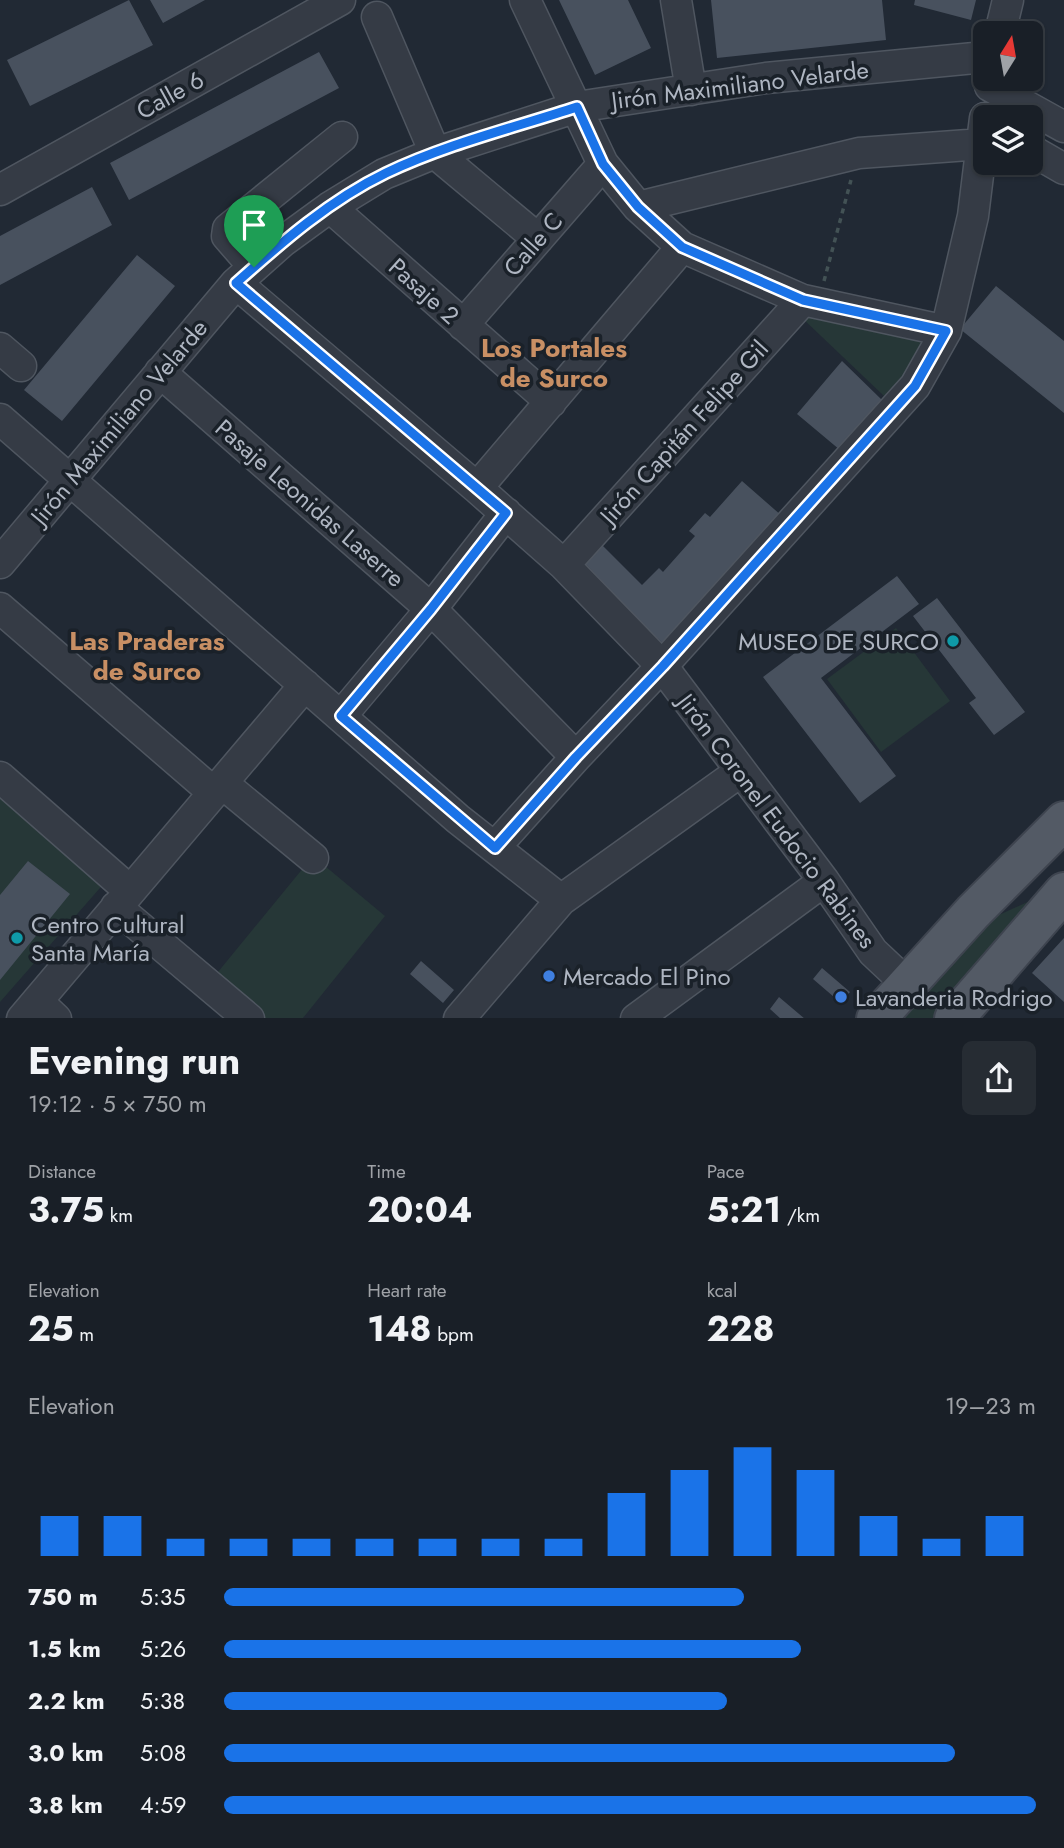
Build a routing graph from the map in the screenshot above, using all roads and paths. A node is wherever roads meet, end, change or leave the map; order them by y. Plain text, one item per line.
1 (340, 0) edge
2 (525, 0) edge
3 (676, 0) edge
4 (1008, 0) edge
5 (377, 17) dead end
6 (1003, 21) edge
7 (973, 58) edge
8 (691, 90) junction
9 (1003, 91) edge
10 (577, 107) junction
11 (973, 127) edge
12 (1064, 127) edge
13 (342, 137) dead end
14 (435, 153) junction
15 (859, 153) junction
16 (1043, 157) edge
17 (603, 164) junction
18 (1064, 169) edge
19 (978, 175) edge
20 (0, 190) edge
21 (330, 207) junction
22 (638, 207) junction
23 (538, 239) junction
24 (682, 247) junction
25 (245, 275) junction
26 (810, 302) junction
27 (463, 325) junction
28 (946, 331) junction
29 (160, 372) junction
30 (551, 402) junction
31 (0, 419) edge
32 (71, 479) junction
33 (477, 488) junction
34 (506, 513) junction
35 (0, 563) edge
36 (564, 565) junction
37 (0, 608) edge
38 (431, 609) junction
39 (663, 666) junction
40 (305, 685) junction
41 (341, 716) junction
42 (576, 757) junction
43 (741, 771) junction
44 (0, 777) edge
45 (218, 788) junction
46 (1064, 821) edge
47 (495, 848) junction
48 (313, 858) dead end
49 (824, 881) junction
50 (1064, 892) edge
51 (123, 899) junction
52 (561, 900) junction
53 (906, 984) junction
54 (38, 1013) edge
55 (0, 1015) edge
56 (4, 1018) edge
57 (249, 1018) edge
58 (459, 1018) edge
59 (636, 1018) edge
60 (876, 1018) edge
61 (954, 1018) edge

1 - 20 street, Calle 6
2 - 10 street
3 - 8 street
4 - 6 street
5 - 14 street
7 - 8 street, Jirón Maximiliano Velarde
8 - 10 street, Jirón Maximiliano Velarde
9 - 12 street
10 - 14 street, Jirón Maximiliano Velarde
10 - 17 street
11 - 15 street
13 - 25 street, Jirón Coronel Eudocio Rabines
14 - 21 street, Jirón Maximiliano Velarde
14 - 23 street
15 - 22 street
15 - 26 path
16 - 18 street
17 - 22 street
17 - 23 street, Calle C
19 - 28 street
21 - 25 street, Jirón Maximiliano Velarde
21 - 27 street, Pasaje 2
22 - 24 street
23 - 27 street, Calle C
24 - 26 street
24 - 30 street
25 - 29 street, Jirón Maximiliano Velarde
25 - 33 street, Jirón Coronel Eudocio Rabines
26 - 28 street
26 - 36 street, Jirón Capitán Felipe Gil
27 - 30 street, Pasaje 2
28 - 39 street
29 - 32 street, Jirón Maximiliano Velarde
29 - 38 street, Pasaje Leonidas Laserre
30 - 33 street
31 - 32 street
32 - 35 street, Jirón Maximiliano Velarde
32 - 40 street
33 - 34 street, Jirón Coronel Eudocio Rabines
34 - 36 street, Jirón Coronel Eudocio Rabines
34 - 38 street
36 - 39 street, Jirón Coronel Eudocio Rabines
37 - 45 street
38 - 41 street
38 - 42 street, Pasaje Leonidas Laserre
39 - 42 street
39 - 43 street, Jirón Coronel Eudocio Rabines
40 - 41 street
40 - 45 street
41 - 47 street
42 - 47 street
43 - 49 street, Jirón Coronel Eudocio Rabines
43 - 52 street
44 - 51 street
45 - 48 street
45 - 51 street
46 - 53 main road
47 - 52 street
49 - 53 street, Jirón Coronel Eudocio Rabines
49 - 59 street
50 - 61 main road
51 - 54 street
51 - 57 street
52 - 58 street
53 - 60 main road
55 - 56 street

